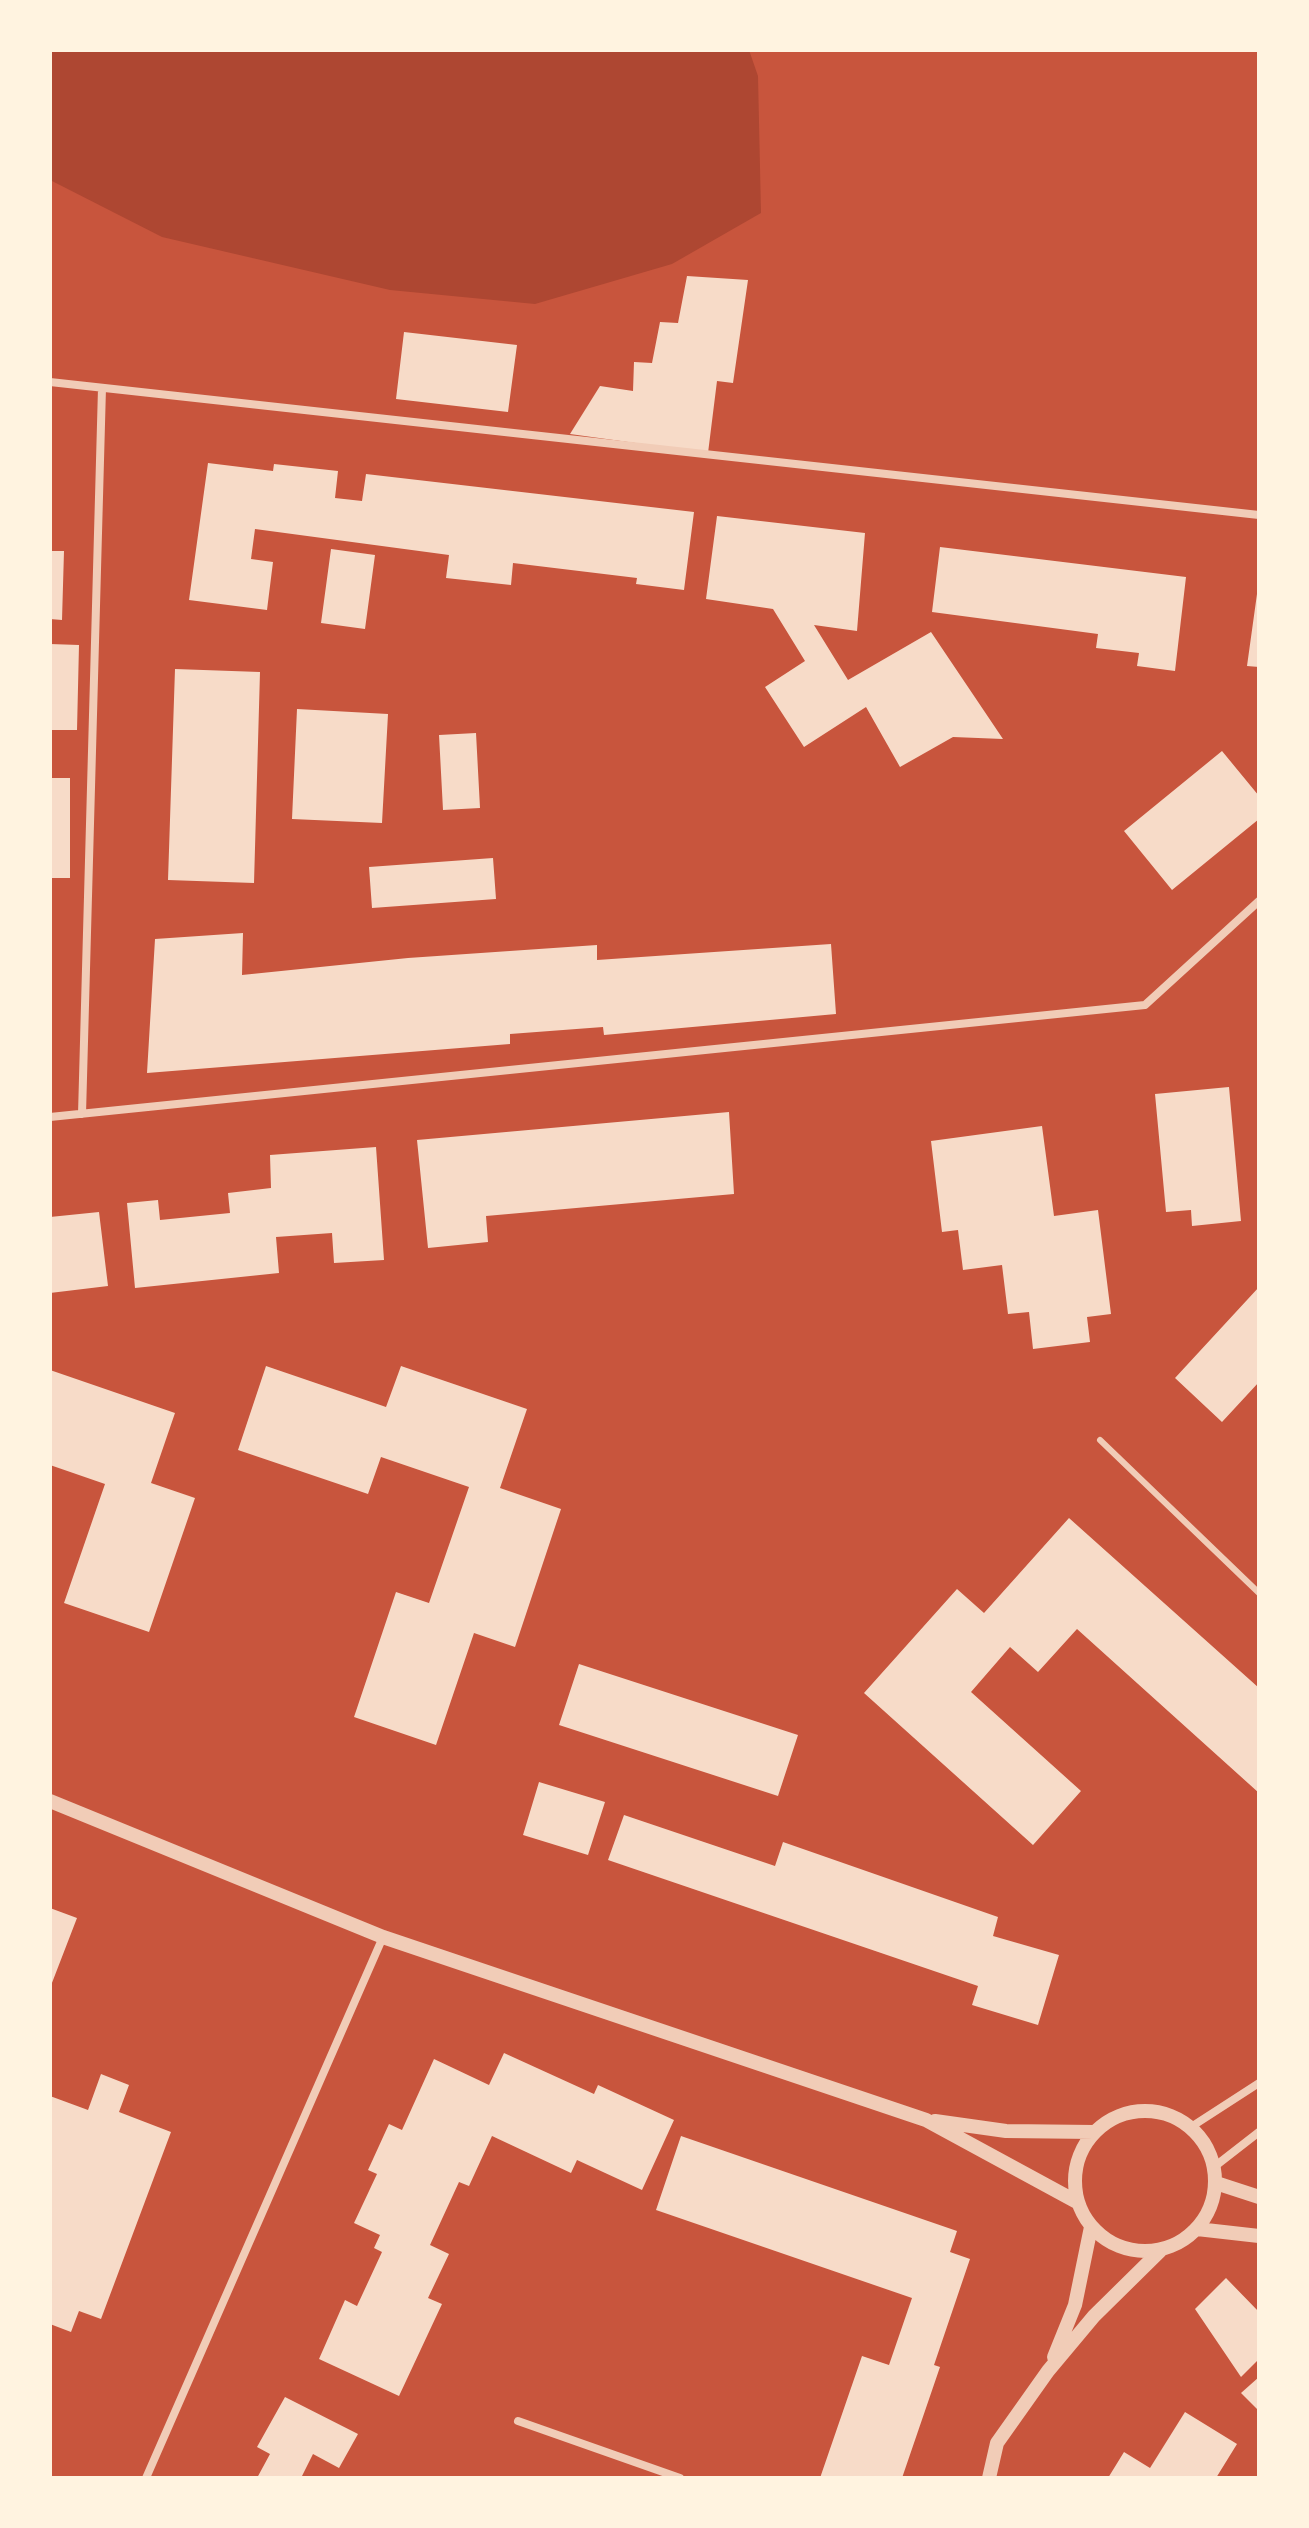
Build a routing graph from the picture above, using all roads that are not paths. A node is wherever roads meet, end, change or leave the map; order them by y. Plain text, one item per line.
1 (50, 382) edge
2 (102, 388) junction
3 (1259, 515) edge
4 (1259, 901) edge
5 (82, 1114) junction
6 (50, 1117) edge
7 (1100, 1440) dead end
8 (1259, 1593) edge
9 (50, 1801) edge
10 (383, 1937) junction
11 (1259, 2083) edge
12 (926, 2120) junction
13 (1191, 2127) junction
14 (1094, 2132) junction
15 (1259, 2132) edge
16 (1214, 2167) junction
17 (1216, 2183) junction
18 (1259, 2197) edge
19 (1077, 2202) junction
20 (1091, 2227) junction
21 (1197, 2229) junction
22 (1259, 2236) edge
23 (1161, 2250) junction
24 (1048, 2371) junction
25 (518, 2421) dead end
26 (146, 2478) edge
27 (680, 2478) edge
28 (989, 2478) edge

1 - 2 street
2 - 3 street
2 - 5 street
4 - 5 street
5 - 6 street
7 - 8 lane
9 - 10 street
10 - 12 street
10 - 26 street
11 - 13 street
12 - 14 street
12 - 19 street
13 - 14 street
13 - 16 street
14 - 19 street
15 - 16 street
16 - 17 street
17 - 18 street
17 - 21 street
19 - 20 street
20 - 23 street
20 - 24 street
21 - 22 street
21 - 23 street
23 - 24 street
24 - 28 street
25 - 27 street

